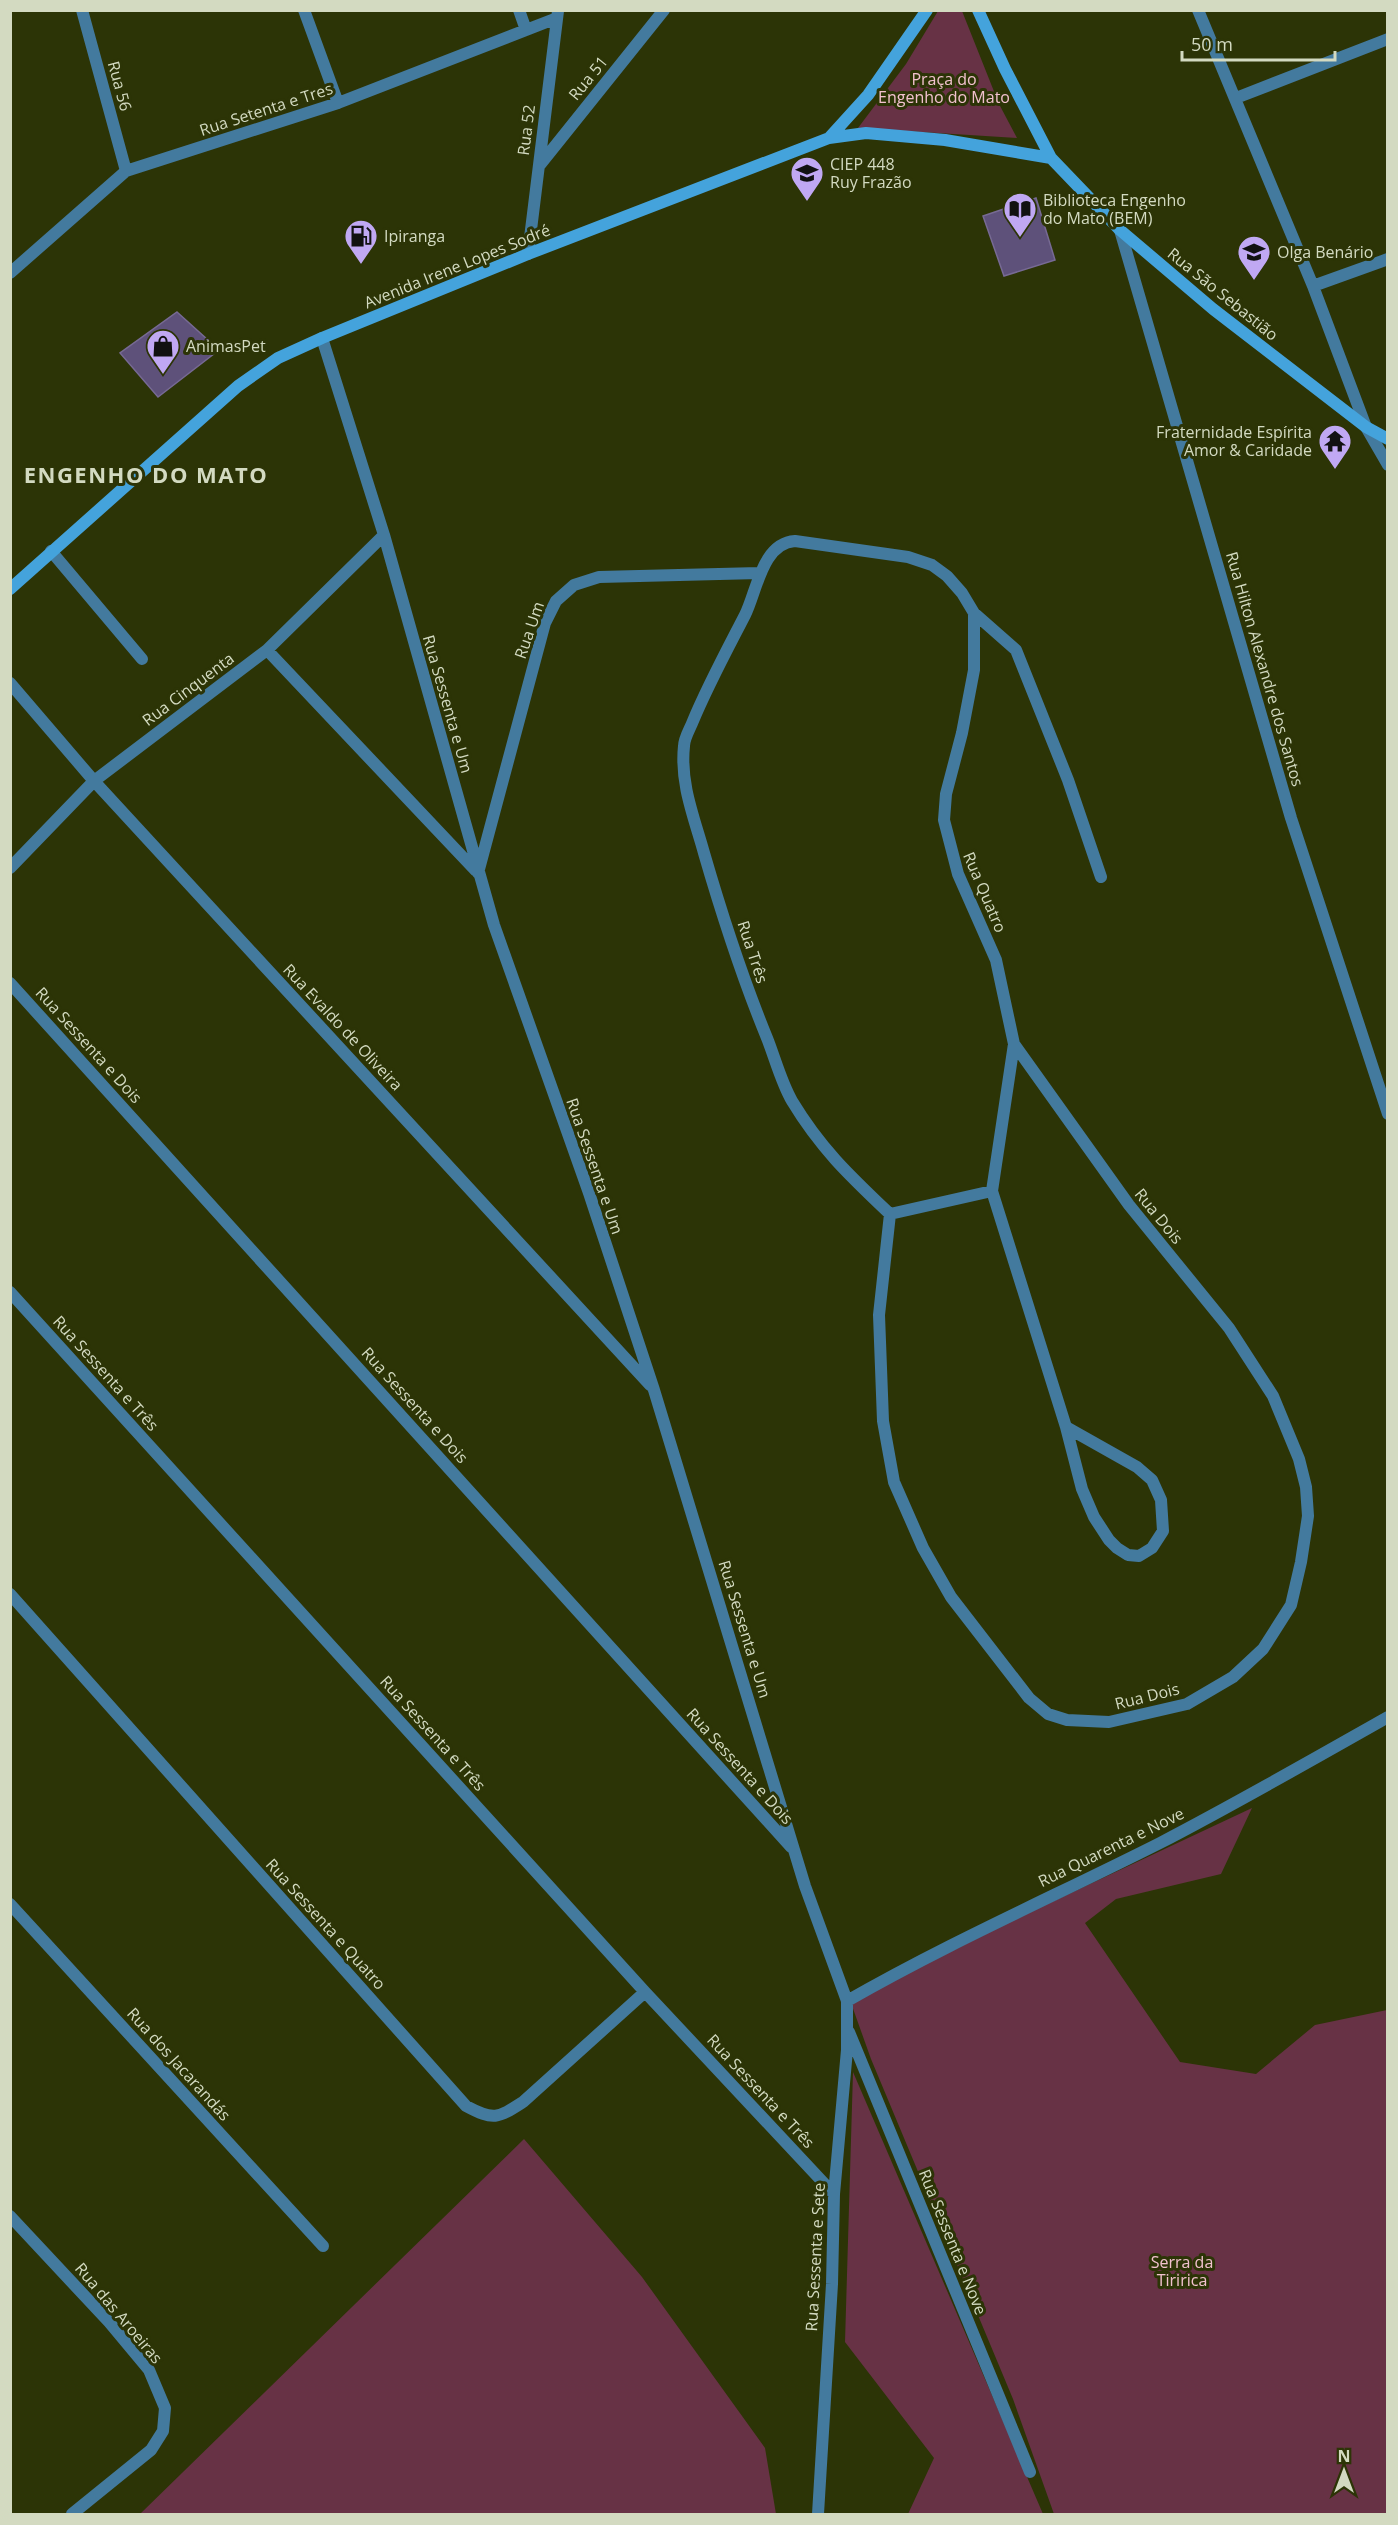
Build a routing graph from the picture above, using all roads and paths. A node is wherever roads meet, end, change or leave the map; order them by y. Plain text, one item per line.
1 (82, 10) edge
2 (304, 10) edge
3 (519, 10) edge
4 (664, 10) edge
5 (927, 10) edge
6 (978, 10) edge
7 (1198, 10) edge
8 (558, 14) edge
9 (526, 30) junction
10 (1388, 39) edge
11 (1236, 98) junction
12 (338, 103) junction
13 (829, 138) junction
14 (1051, 159) junction
15 (538, 167) junction
16 (126, 171) junction
17 (1120, 230) junction
18 (528, 254) junction
19 (1388, 259) edge
20 (10, 273) edge
21 (1313, 286) junction
22 (322, 338) junction
23 (1366, 427) junction
24 (1388, 439) edge
25 (1388, 465) edge
26 (384, 534) junction
27 (51, 551) junction
28 (759, 573) junction
29 (10, 589) edge
30 (974, 613) junction
31 (267, 650) junction
32 (142, 659) dead end
33 (10, 683) edge
34 (94, 781) junction
35 (10, 868) edge
36 (478, 873) junction
37 (1101, 877) dead end
38 (10, 983) edge
39 (1014, 1044) junction
40 (1388, 1114) edge
41 (992, 1191) junction
42 (890, 1214) junction
43 (10, 1292) edge
44 (654, 1390) junction
45 (1066, 1427) junction
46 (10, 1594) edge
47 (1388, 1717) edge
48 (794, 1850) junction
49 (10, 1904) edge
50 (645, 1992) junction
51 (846, 2001) junction
52 (846, 2025) junction
53 (834, 2194) junction
54 (10, 2216) edge
55 (323, 2246) dead end
56 (1030, 2472) dead end
57 (72, 2514) edge
58 (818, 2514) edge

1 - 16 street, Rua 56
2 - 12 street
3 - 9 street
4 - 15 street, Rua 51
5 - 13 main road, Avenida Irene Lopes Sodré
6 - 14 main road, Rua São Sebastião
7 - 11 street
8 - 9 street, Rua Setenta e Tres
8 - 15 street, Rua 52
9 - 12 street, Rua Setenta e Tres
10 - 11 street
11 - 21 street
12 - 16 street, Rua Setenta e Tres
13 - 14 main road
13 - 18 main road, Avenida Irene Lopes Sodré
14 - 17 main road, Rua São Sebastião
15 - 18 street, Rua 52
16 - 20 street, Rua Setenta e Tres
17 - 23 main road, Rua São Sebastião
17 - 40 street, Rua Hilton Alexandre dos Santos
18 - 22 main road, Avenida Irene Lopes Sodré
19 - 21 street
21 - 23 street
22 - 26 street, Rua Sessenta e Um
22 - 27 main road, Avenida Irene Lopes Sodré
23 - 24 main road, Rua São Sebastião
23 - 25 street
26 - 31 street, Rua Cinquenta
26 - 36 street, Rua Sessenta e Um
27 - 29 main road, Avenida Irene Lopes Sodré
27 - 32 street
28 - 30 street
28 - 36 street, Rua Um
28 - 42 street, Rua Três
30 - 37 street
30 - 39 street, Rua Quatro
31 - 34 street, Rua Cinquenta
31 - 36 street
33 - 34 street, Rua Evaldo de Oliveira
34 - 35 street, Rua Cinquenta
34 - 44 street, Rua Evaldo de Oliveira
36 - 44 street, Rua Sessenta e Um
38 - 48 street, Rua Sessenta e Dois
39 - 41 street, Rua Quatro
39 - 42 street, Rua Dois
41 - 42 street
41 - 45 street, Rua Quatro
43 - 50 street, Rua Sessenta e Três
44 - 48 street, Rua Sessenta e Um
45 - 45 street, Rua Quatro
46 - 50 street, Rua Sessenta e Quatro
47 - 51 street, Rua Quarenta e Nove
48 - 51 street, Rua Sessenta e Um
49 - 55 street, Rua dos Jacarandás
50 - 53 street, Rua Sessenta e Três
51 - 52 street, Rua Sessenta e Sete
52 - 53 street, Rua Sessenta e Sete
52 - 56 street, Rua Sessenta e Nove
53 - 58 street, Rua Sessenta e Sete
54 - 57 street, Rua das Aroeiras

